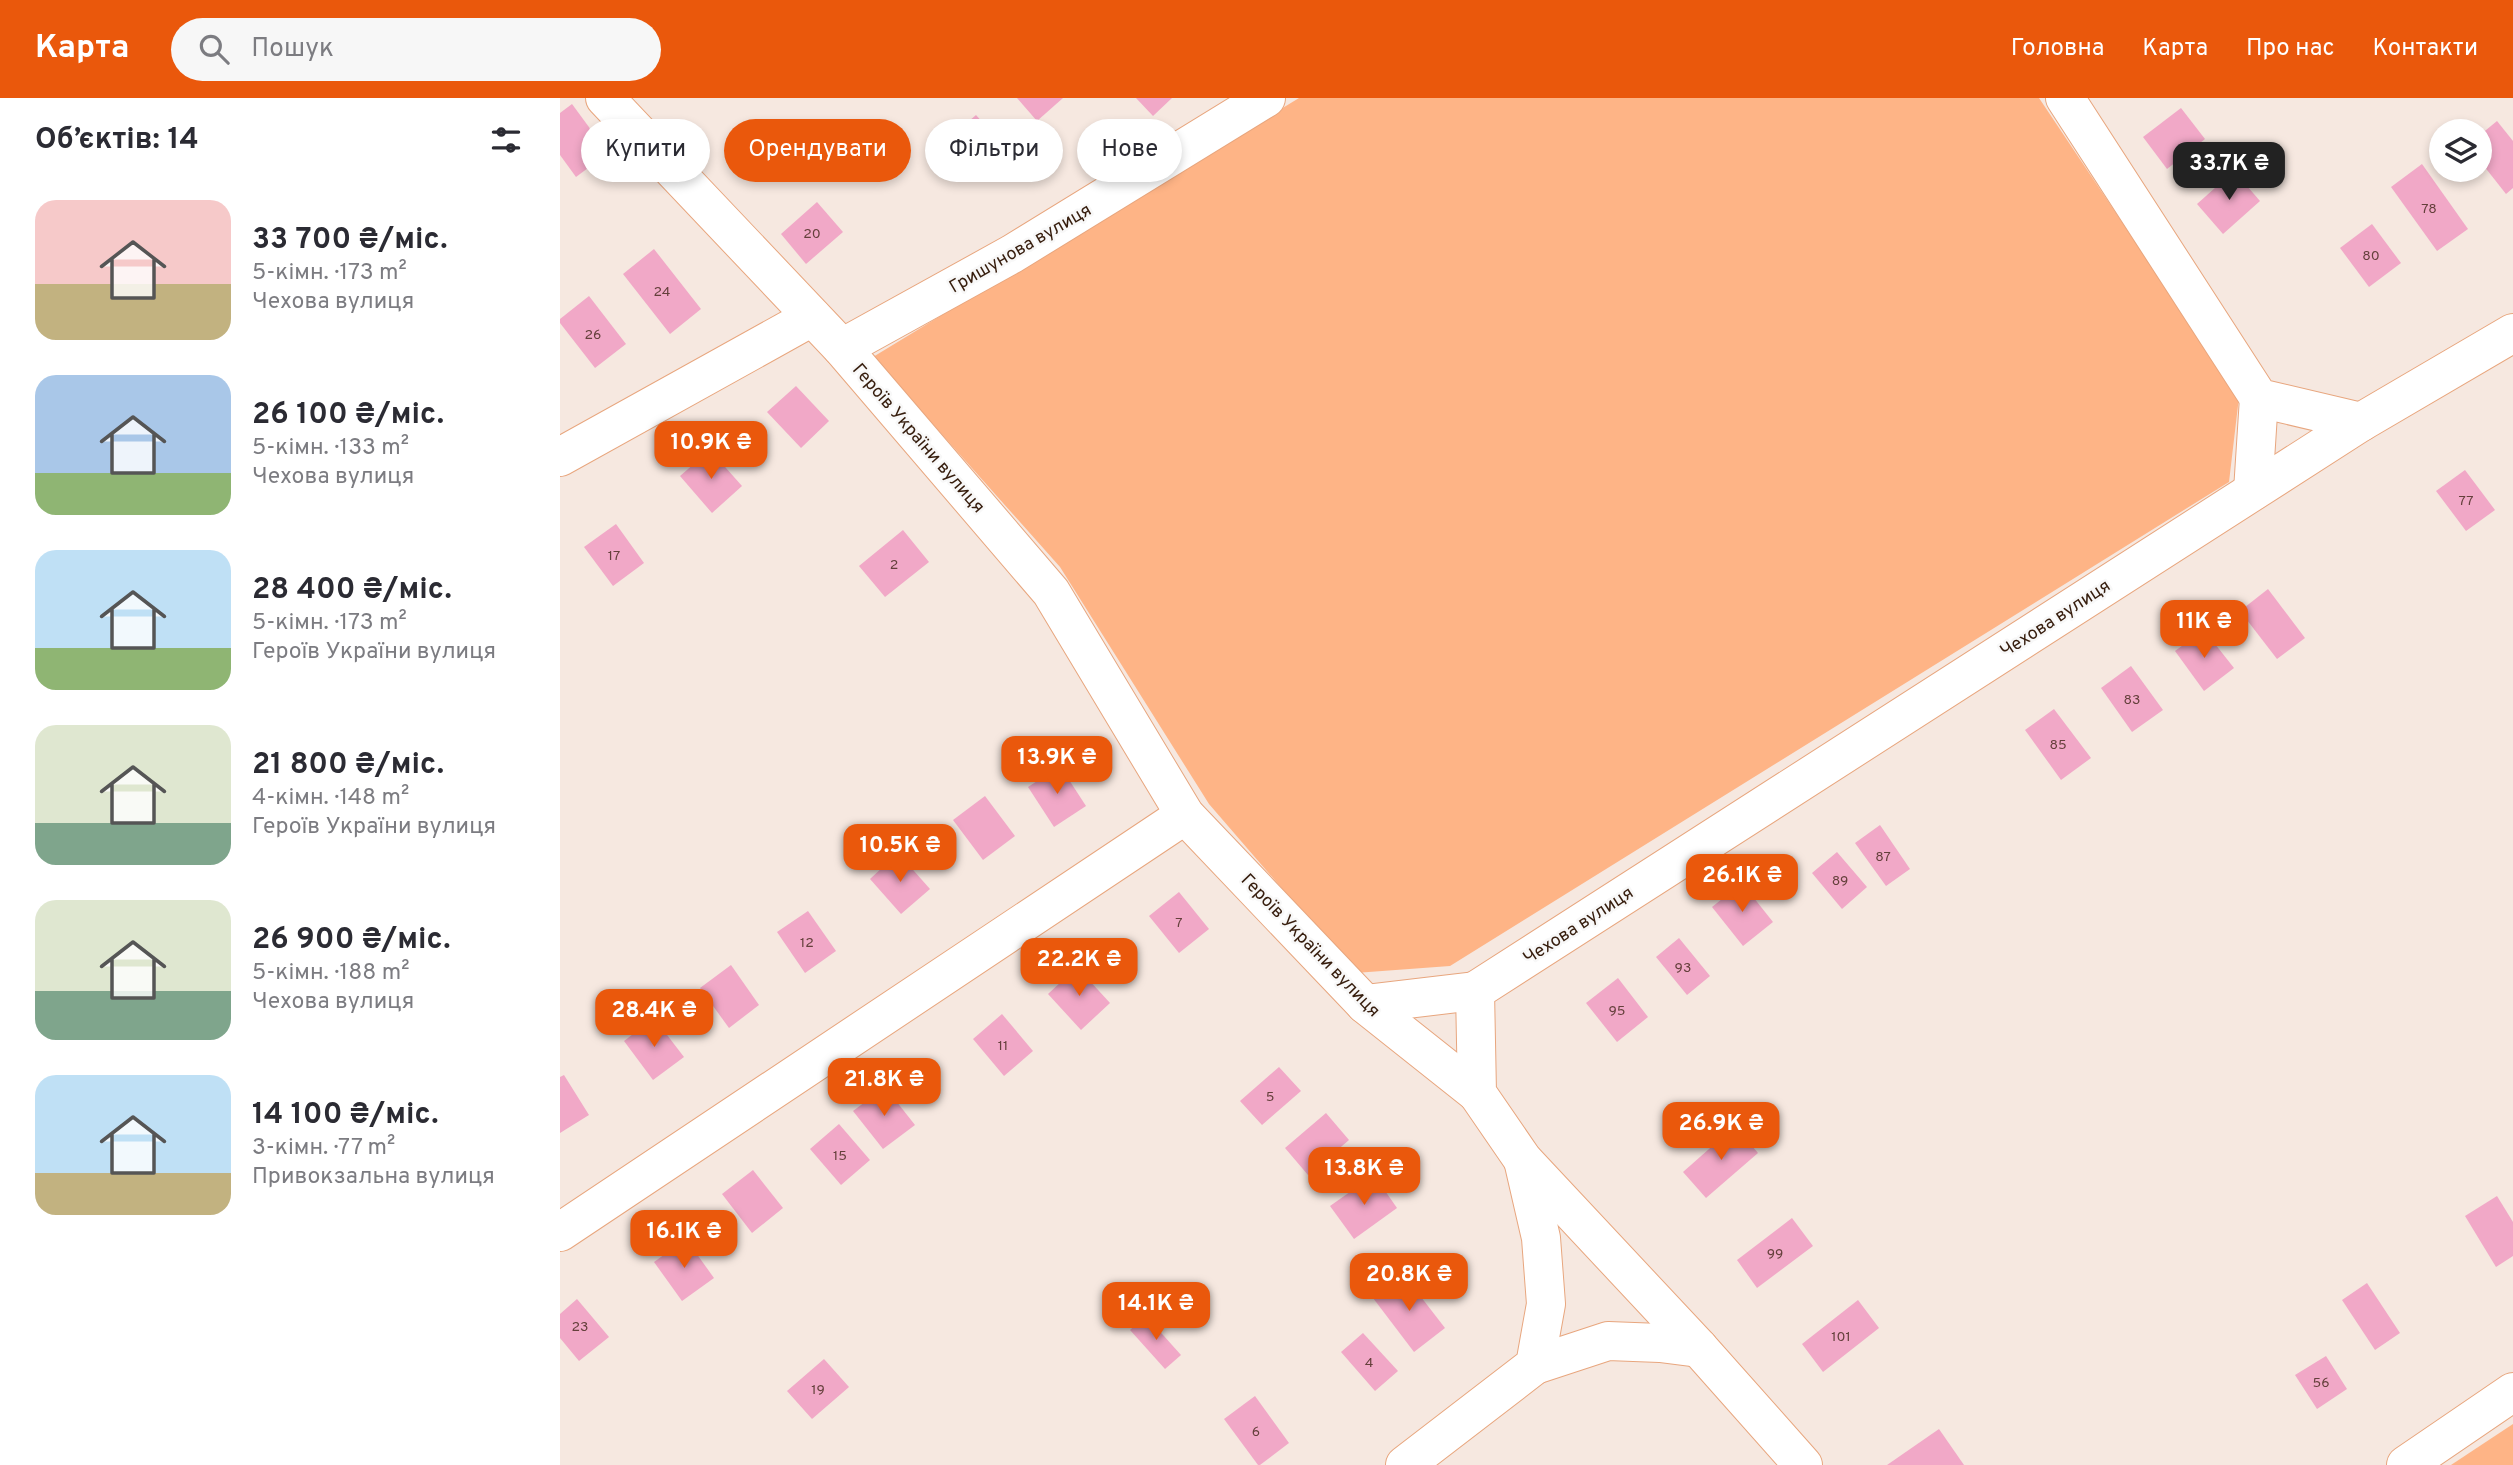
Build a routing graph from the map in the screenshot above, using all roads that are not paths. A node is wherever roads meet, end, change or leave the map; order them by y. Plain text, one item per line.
1 (605, 98) edge
2 (1266, 98) edge
3 (2065, 98) edge
4 (812, 317) junction
5 (2513, 333) edge
6 (842, 348) junction
7 (2259, 398) junction
8 (2361, 422) junction
9 (560, 457) edge
10 (2253, 491) junction
11 (1185, 815) junction
12 (1475, 991) junction
13 (1364, 1004) junction
14 (1476, 1093) junction
15 (1523, 1160) junction
16 (560, 1232) edge
17 (1699, 1348) junction
18 (1535, 1365) junction
19 (2513, 1392) edge
20 (1405, 1465) edge
21 (1803, 1465) edge
22 (2406, 1465) edge

1 - 4 street, Героїв України вулиця
2 - 6 street, Гришунова вулиця
3 - 7 street
4 - 6 street, Героїв України вулиця
4 - 9 street
5 - 8 street, Чехова вулиця
6 - 11 street, Героїв України вулиця
7 - 8 street
7 - 10 street
8 - 10 street, Чехова вулиця
10 - 12 street, Чехова вулиця
11 - 13 street, Героїв України вулиця
11 - 16 street
12 - 13 street
12 - 14 street
13 - 14 street, Героїв України вулиця
14 - 15 street
15 - 17 street
15 - 18 street
17 - 18 street
17 - 21 street
18 - 20 street
19 - 22 street

